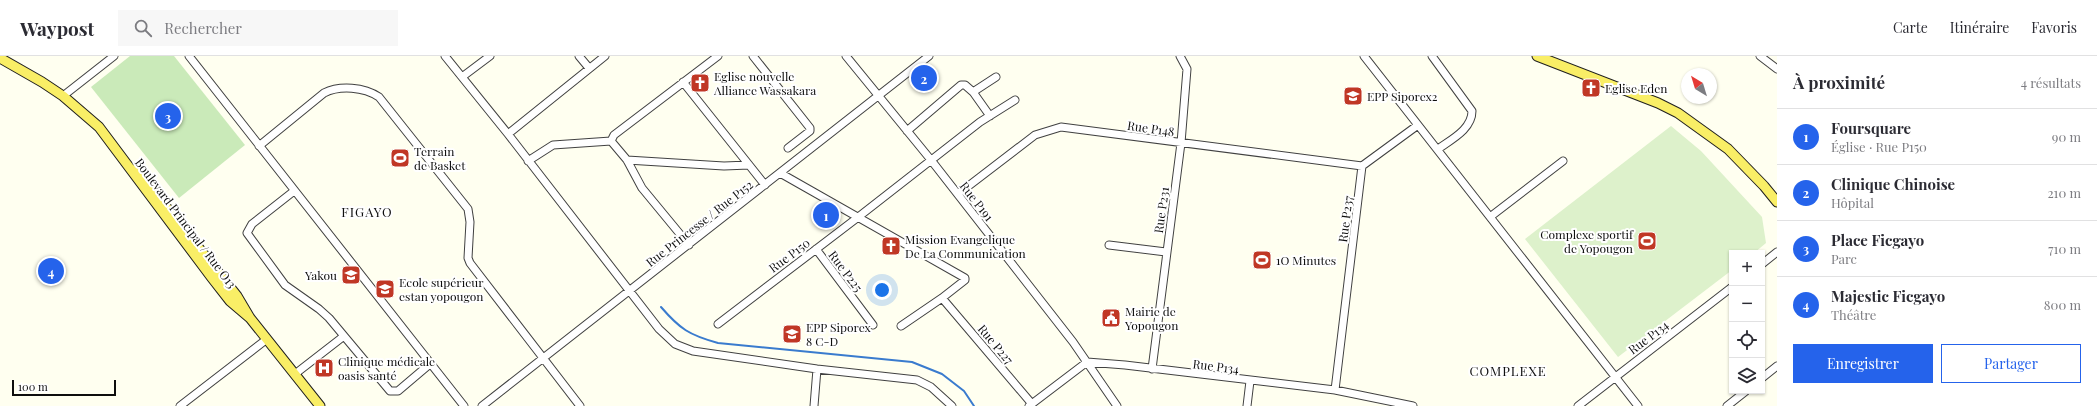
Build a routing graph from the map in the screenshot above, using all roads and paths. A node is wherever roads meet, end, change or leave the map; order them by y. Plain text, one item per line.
1 (114, 56) edge
2 (189, 56) edge
3 (445, 56) edge
4 (490, 56) edge
5 (579, 56) edge
6 (605, 56) edge
7 (718, 56) edge
8 (753, 56) edge
9 (846, 56) edge
10 (929, 56) edge
11 (1180, 56) edge
12 (1364, 56) edge
13 (1432, 56) edge
14 (1537, 56) edge
15 (1760, 56) edge
16 (0, 58) edge
17 (589, 68) junction
18 (1777, 69) edge
19 (462, 77) junction
20 (996, 77) dead end
21 (683, 82) junction
22 (972, 92) junction
23 (63, 96) junction
24 (878, 96) junction
25 (1015, 100) dead end
26 (990, 116) junction
27 (1418, 125) junction
28 (906, 130) junction
29 (508, 134) junction
30 (612, 141) junction
31 (1181, 143) junction
32 (259, 146) junction
33 (788, 148) dead end
34 (1438, 149) junction
35 (627, 160) junction
36 (932, 160) junction
37 (528, 161) junction
38 (1563, 161) dead end
39 (749, 165) junction
40 (1362, 166) junction
41 (780, 173) junction
42 (765, 185) junction
43 (294, 191) junction
44 (958, 194) junction
45 (1777, 202) edge
46 (1490, 217) junction
47 (858, 218) junction
48 (689, 245) junction
49 (1109, 245) dead end
50 (816, 249) junction
51 (1166, 252) junction
52 (1777, 252) edge
53 (1765, 262) edge
54 (1729, 289) edge
55 (630, 292) junction
56 (942, 298) junction
57 (718, 324) dead end
58 (873, 325) dead end
59 (901, 326) dead end
60 (344, 336) junction
61 (267, 339) junction
62 (543, 359) junction
63 (1087, 362) junction
64 (431, 363) junction
65 (1777, 366) edge
66 (817, 369) junction
67 (1152, 369) junction
68 (295, 374) junction
69 (1765, 376) edge
70 (1615, 377) junction
71 (1250, 380) junction
72 (1335, 390) junction
73 (1742, 394) edge
74 (1030, 405) edge
75 (180, 406) edge
76 (320, 406) edge
77 (464, 406) edge
78 (482, 406) edge
79 (580, 406) edge
80 (814, 406) edge
81 (952, 406) edge
82 (1116, 406) edge
83 (1247, 406) edge
84 (1413, 406) edge
85 (1578, 406) edge
86 (1638, 406) edge
87 (1727, 406) edge

1 - 23 street
2 - 32 street
3 - 19 street
4 - 19 street
5 - 17 street
6 - 17 street
7 - 21 street
8 - 33 street
9 - 24 street, Rue P191
10 - 24 street, Rue Princesse / Rue P152
11 - 31 street, Rue P231
12 - 27 street
13 - 34 street
14 - 45 main road
15 - 18 street
16 - 23 main road, Boulevard Principal / Rue O13
17 - 29 street
19 - 29 street
20 - 22 street
21 - 30 street
21 - 39 street
22 - 26 street
22 - 28 street
23 - 61 main road, Boulevard Principal / Rue O13
24 - 28 street, Rue P191
24 - 41 street, Rue Princesse / Rue P152
25 - 26 street, Rue P150
26 - 36 street, Rue P150
27 - 34 street
27 - 40 street
28 - 36 street, Rue P191
29 - 37 street
30 - 35 street
30 - 37 street
31 - 40 street, Rue P148
31 - 44 street, Rue P148
31 - 51 street, Rue P231
32 - 43 street
32 - 62 street
34 - 46 street
35 - 39 street
35 - 48 street
36 - 44 street, Rue P191
36 - 47 street, Rue P150
37 - 55 street
38 - 46 street
39 - 42 street
40 - 72 street, Rue P237
41 - 42 street, Rue Princesse / Rue P152
41 - 47 street
42 - 48 street, Rue Princesse / Rue P152
43 - 60 street
43 - 64 street
44 - 63 street, Rue P191
46 - 70 street
47 - 50 street, Rue P150
47 - 56 street
48 - 55 street, Rue Princesse / Rue P152
49 - 51 street
50 - 57 street, Rue P150
50 - 58 street, Rue P225
51 - 67 street, Rue P231
52 - 53 street
54 - 70 street, Rue P134
55 - 62 street, Rue Princesse / Rue P152
55 - 66 street
56 - 59 street
56 - 74 street, Rue P227
60 - 64 street
60 - 68 street
61 - 68 main road, Boulevard Principal / Rue O13
61 - 75 street
62 - 78 street, Rue Princesse / Rue P152
62 - 79 street
63 - 67 street, Rue P134
63 - 74 street
63 - 82 street, Rue P191
64 - 77 street
65 - 69 street
66 - 80 street
66 - 81 street
67 - 71 street, Rue P134
68 - 76 main road, Boulevard Principal / Rue O13
70 - 85 street, Rue P134
70 - 86 street
71 - 72 street, Rue P134
71 - 83 street
72 - 84 street, Rue P134
73 - 87 street

